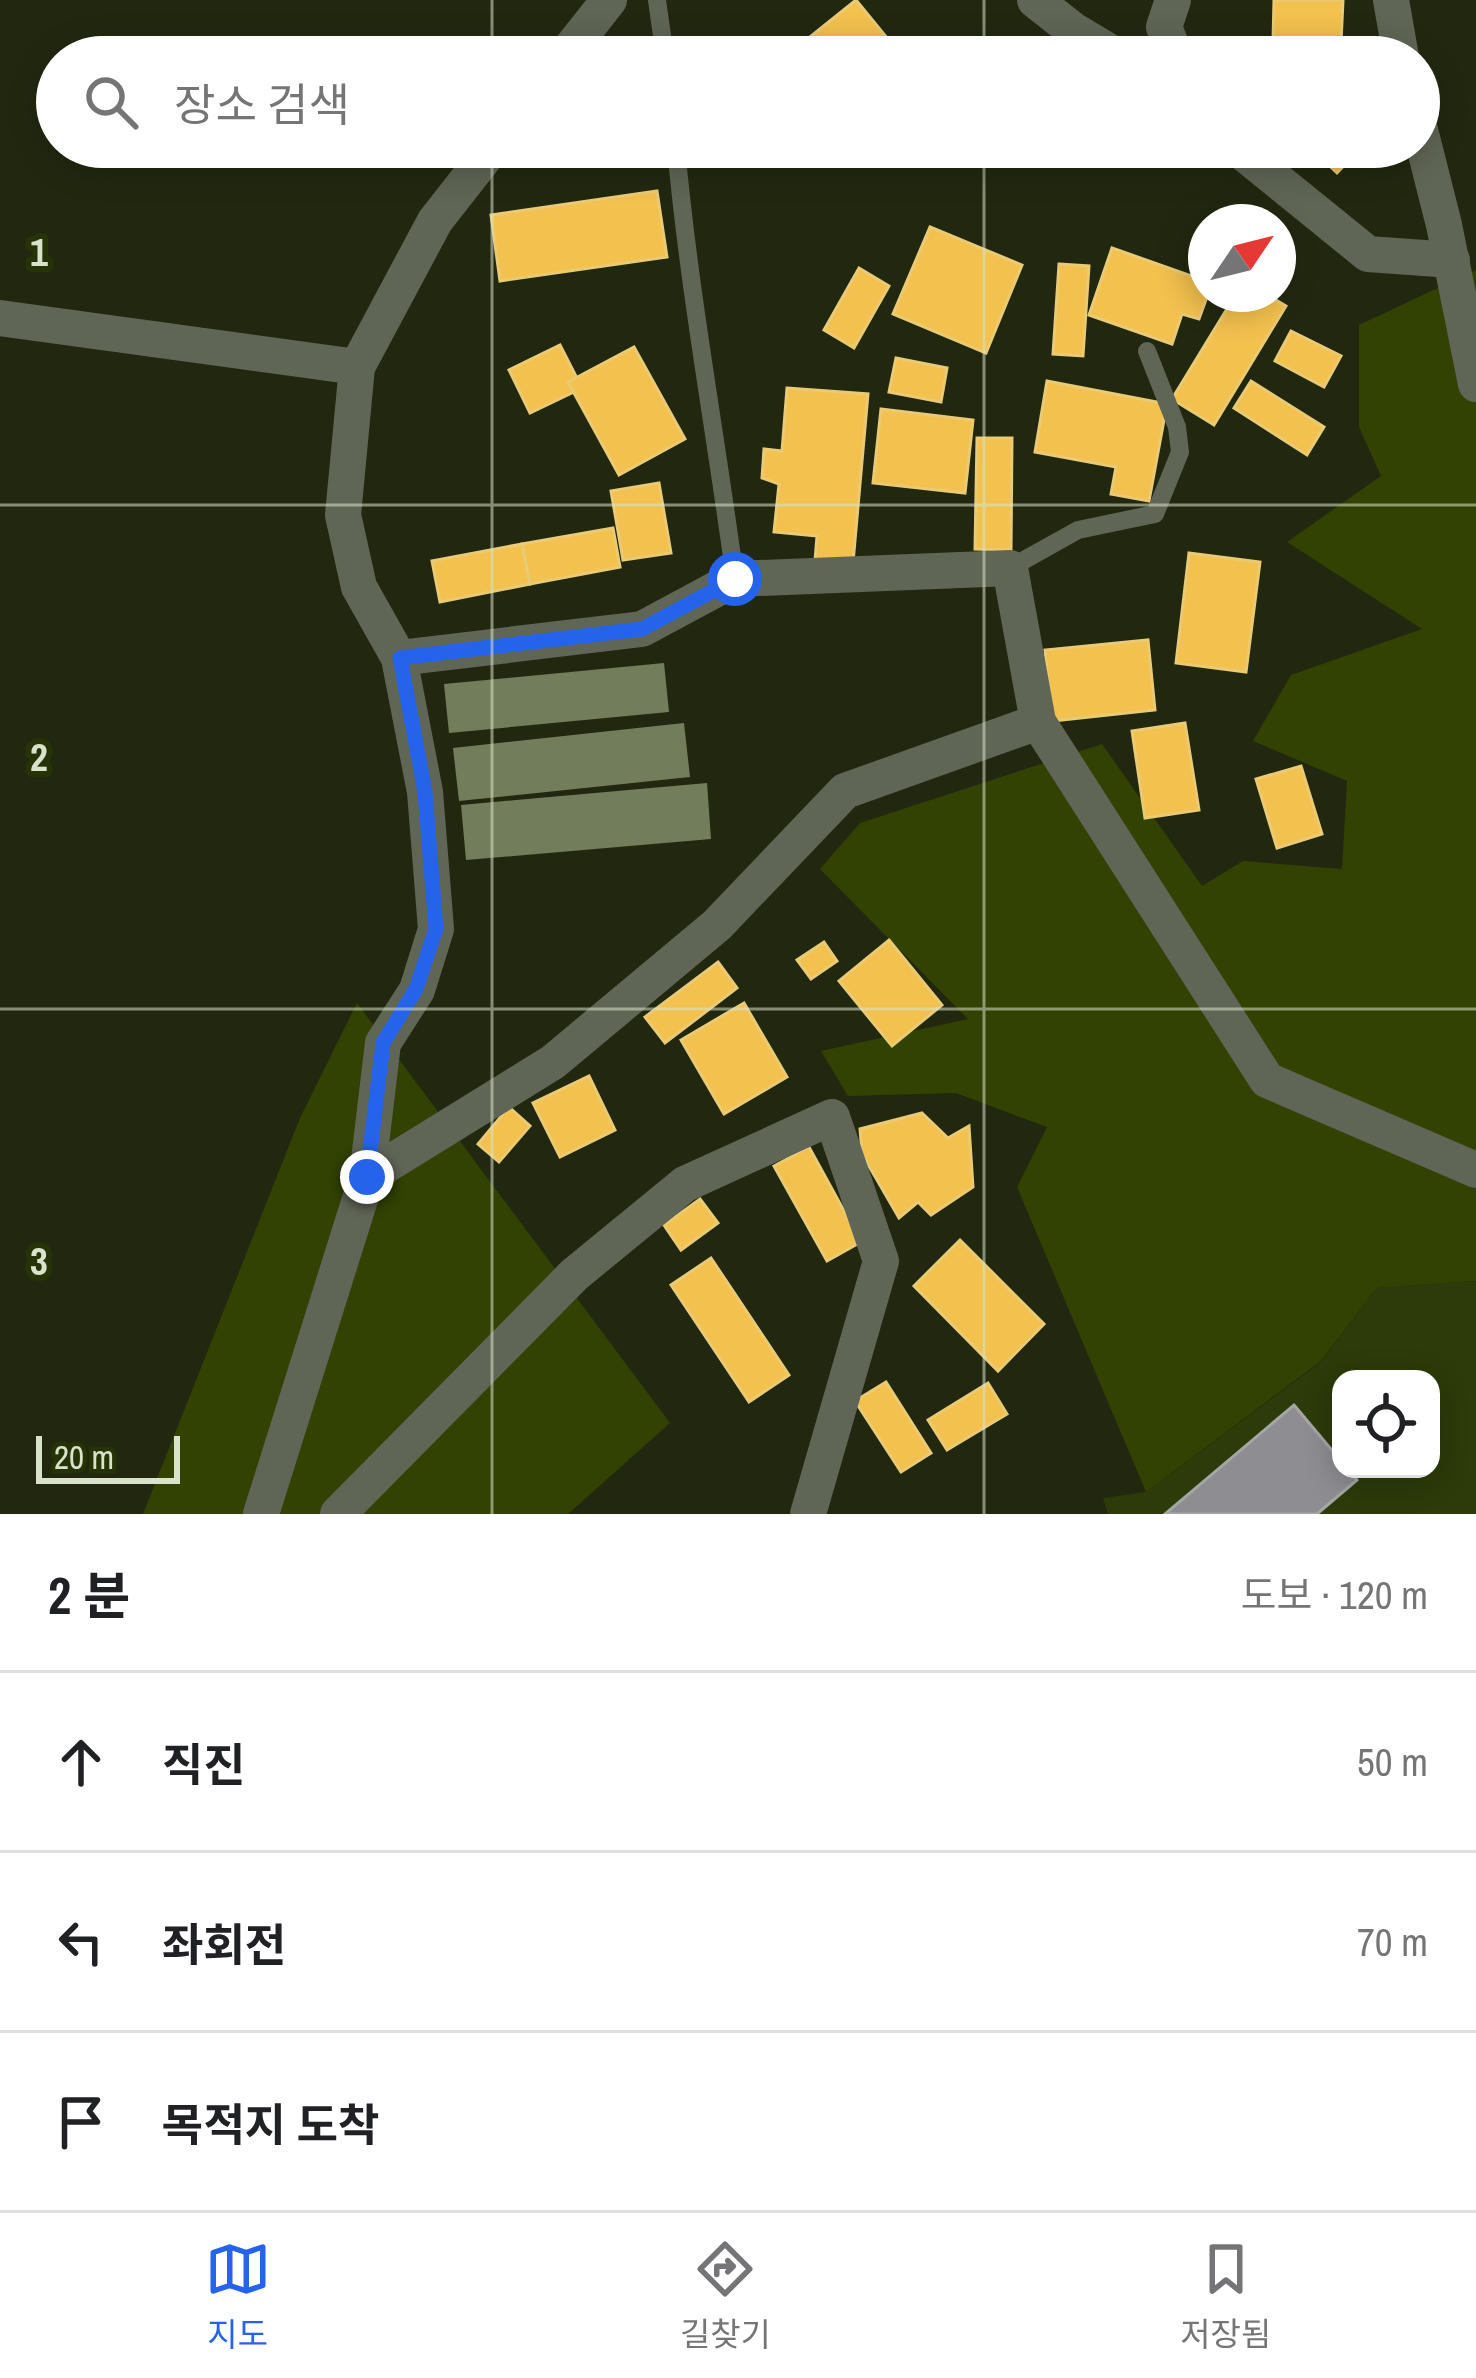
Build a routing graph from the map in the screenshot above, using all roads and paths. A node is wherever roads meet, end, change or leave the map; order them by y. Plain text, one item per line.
1 (609, 0) edge
2 (657, 0) edge
3 (1035, 0) edge
4 (1173, 0) edge
5 (1391, 0) edge
6 (581, 36) edge
7 (662, 36) edge
8 (1083, 36) edge
9 (1168, 36) edge
10 (1397, 36) edge
11 (477, 168) edge
12 (678, 168) edge
13 (1262, 168) edge
14 (1430, 168) edge
15 (1452, 260) junction
16 (0, 318) edge
17 (1148, 352) dead end
18 (357, 367) junction
19 (1476, 383) edge
20 (1010, 568) junction
21 (735, 579) junction
22 (400, 658) junction
23 (1038, 722) junction
24 (1476, 1170) edge
25 (367, 1177) junction
26 (261, 1514) edge
27 (338, 1514) edge
28 (808, 1514) edge

1 - 6 street
2 - 7 lane
3 - 8 street
4 - 9 street
5 - 10 street
11 - 18 street
12 - 21 lane
13 - 15 street
14 - 15 street
15 - 19 street
16 - 18 street
17 - 20 lane
18 - 22 street
20 - 21 street
20 - 23 street
21 - 22 street
22 - 25 street
23 - 24 street
23 - 25 street
25 - 26 street
27 - 28 street

